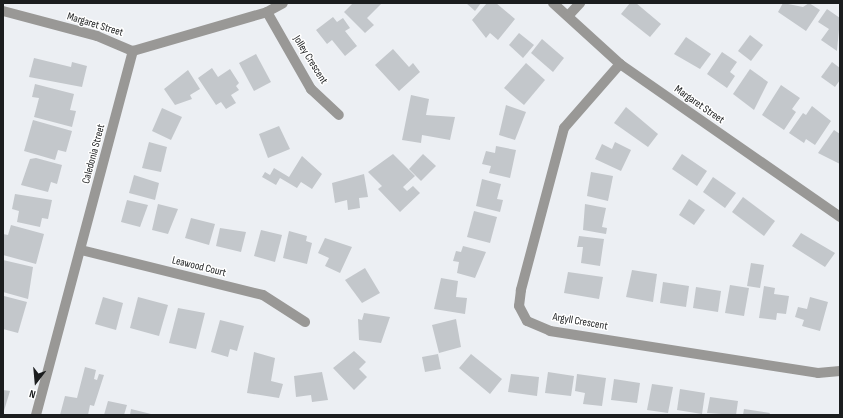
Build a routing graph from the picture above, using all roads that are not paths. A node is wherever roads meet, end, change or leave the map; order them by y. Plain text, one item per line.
1 (283, 3) edge
2 (553, 3) edge
3 (580, 3) edge
4 (3, 11) edge
5 (267, 12) junction
6 (568, 16) junction
7 (133, 51) junction
8 (620, 64) junction
9 (340, 114) dead end
10 (840, 217) edge
11 (81, 250) junction
12 (305, 322) dead end
13 (840, 371) edge
14 (36, 415) edge

1 - 5 street
2 - 6 street, Margaret Street
3 - 6 street
4 - 7 street, Margaret Street
5 - 7 street
5 - 9 street, Jolley Crescent
6 - 8 street, Margaret Street
7 - 11 street, Caledonia Street
8 - 10 street, Margaret Street
8 - 13 street, Argyll Crescent
11 - 12 street, Leawood Court
11 - 14 street, Caledonia Street

